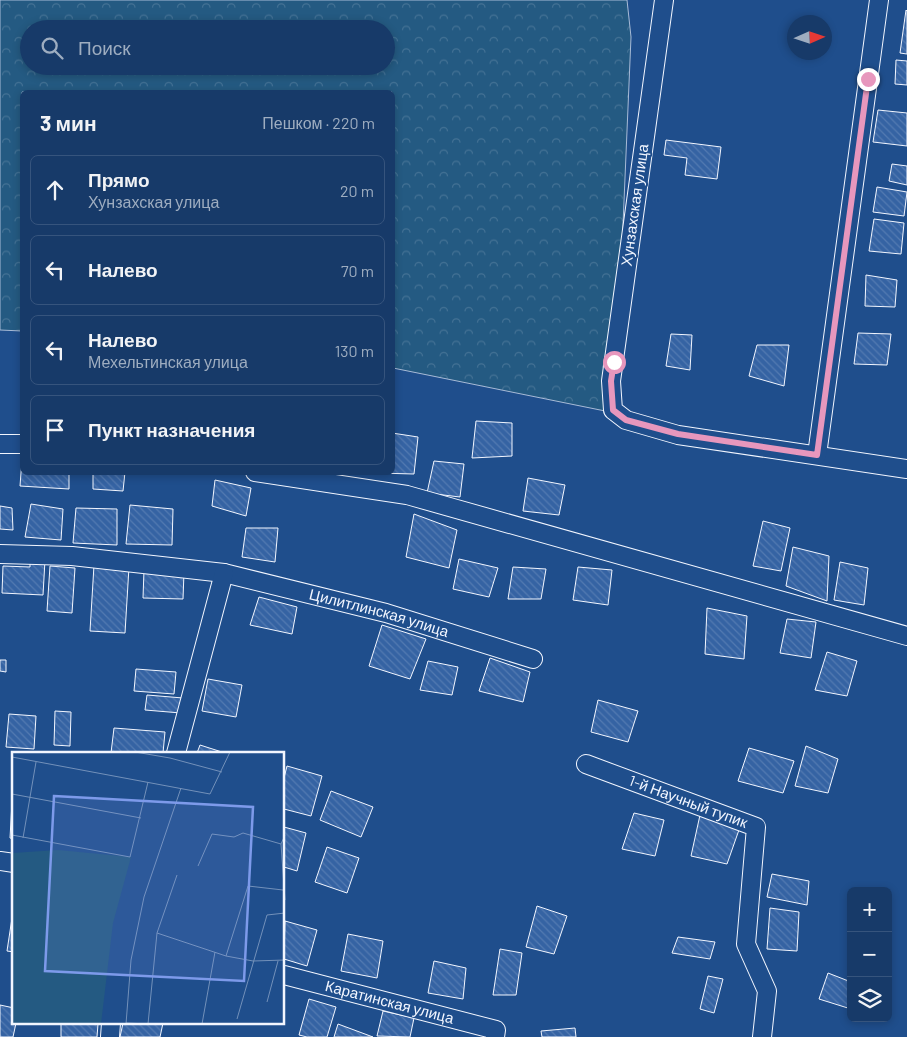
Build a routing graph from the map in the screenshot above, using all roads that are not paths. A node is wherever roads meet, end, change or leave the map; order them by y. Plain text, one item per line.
1 (664, 0) edge
2 (879, 0) edge
3 (0, 444) edge
4 (20, 444) edge
5 (817, 455) junction
6 (907, 468) edge
7 (275, 475) edge
8 (0, 554) edge
9 (224, 573) junction
10 (907, 636) edge
11 (533, 660) dead end
12 (176, 752) edge
13 (586, 764) dead end
14 (285, 975) edge
15 (111, 1024) edge
16 (495, 1033) edge
17 (110, 1037) edge
18 (762, 1037) edge

1 - 5 street, Хунзахская улица
2 - 5 street
3 - 4 street
5 - 6 street
7 - 10 street
8 - 9 street, Цилитлинская улица
9 - 11 street, Цилитлинская улица
9 - 12 street
13 - 18 street, 1-й Научный тупик
14 - 16 street, Каратинская улица
15 - 17 street

